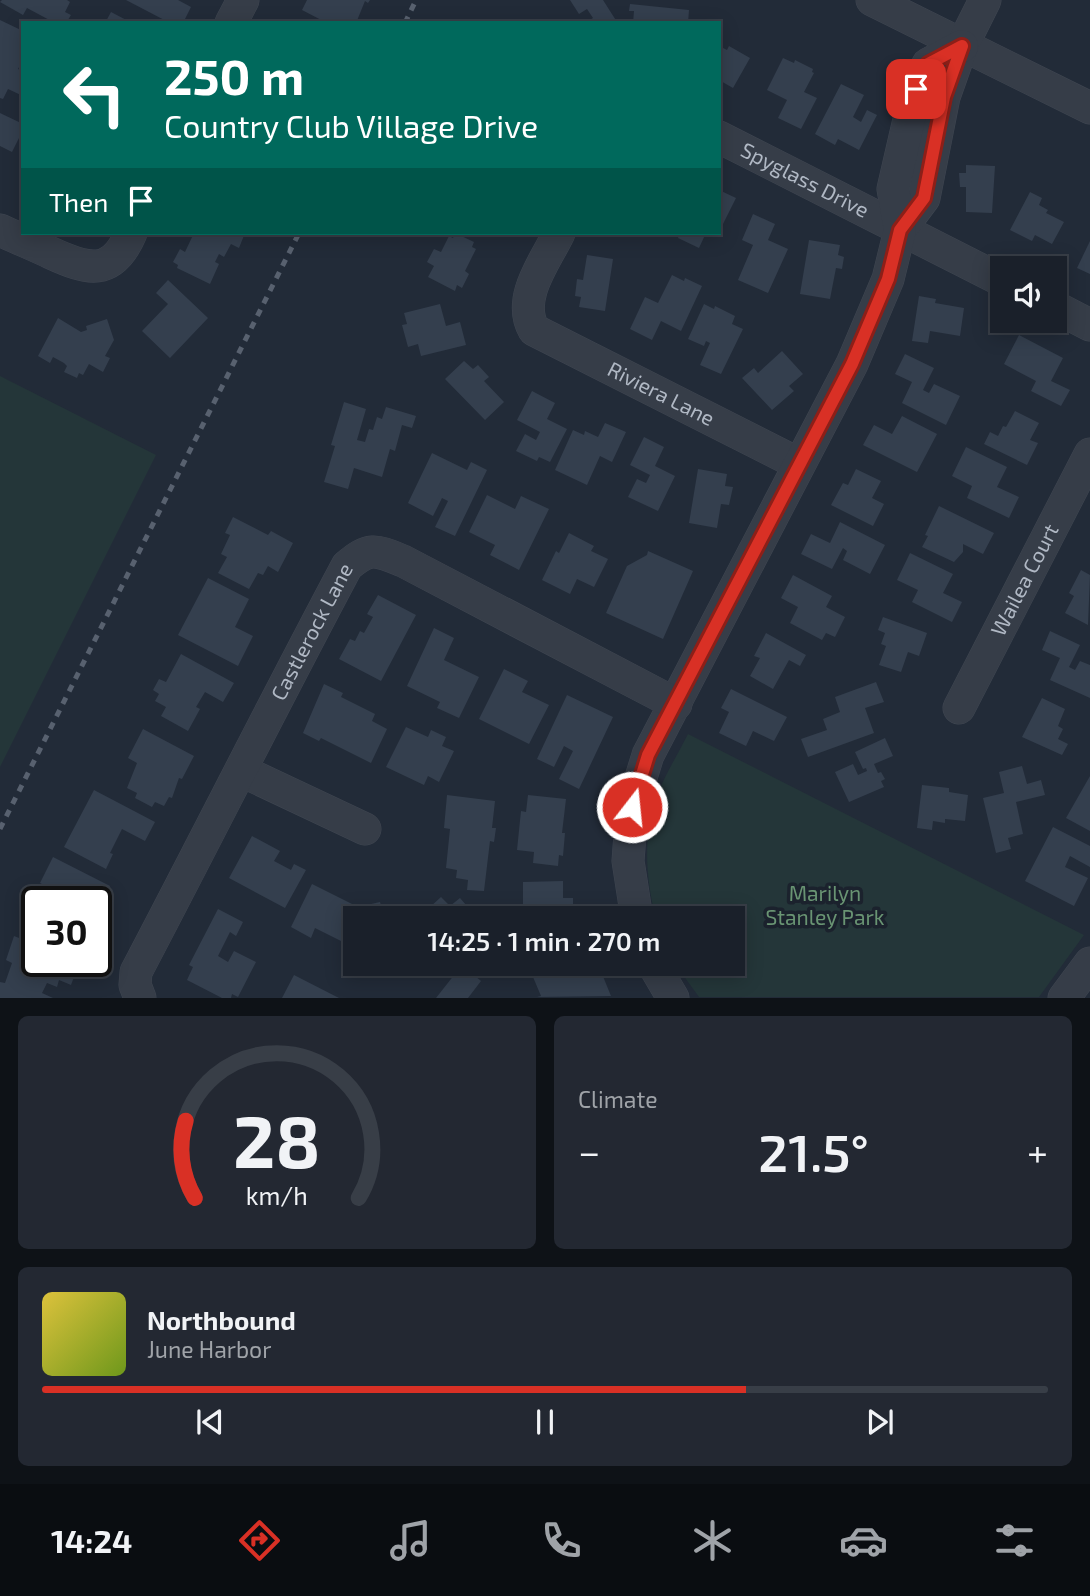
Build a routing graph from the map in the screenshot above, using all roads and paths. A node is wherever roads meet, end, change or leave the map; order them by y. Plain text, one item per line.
1 (243, 0) edge
2 (872, 0) edge
3 (985, 0) edge
4 (232, 21) edge
5 (962, 46) junction
6 (1090, 108) edge
7 (721, 138) edge
8 (0, 230) edge
9 (900, 230) junction
10 (130, 235) edge
11 (558, 235) edge
12 (990, 275) edge
13 (1067, 313) edge
14 (1090, 325) edge
15 (1090, 454) edge
16 (799, 464) junction
17 (676, 704) junction
18 (959, 708) dead end
19 (242, 771) junction
20 (365, 829) dead end
21 (635, 906) edge
22 (1090, 963) edge
23 (660, 976) edge
24 (139, 996) edge
25 (673, 998) edge
26 (1064, 998) edge

1 - 4 street
2 - 5 street
3 - 5 street
5 - 6 street
5 - 9 street
7 - 9 street, Spyglass Drive
8 - 10 street
9 - 12 street, Spyglass Drive
9 - 16 street
11 - 16 street, Riviera Lane
13 - 14 street
15 - 18 street, Wailea Court
16 - 17 street
17 - 19 street, Castlerock Lane
17 - 21 street
19 - 20 street
19 - 24 street, Castlerock Lane
22 - 26 street
23 - 25 street

